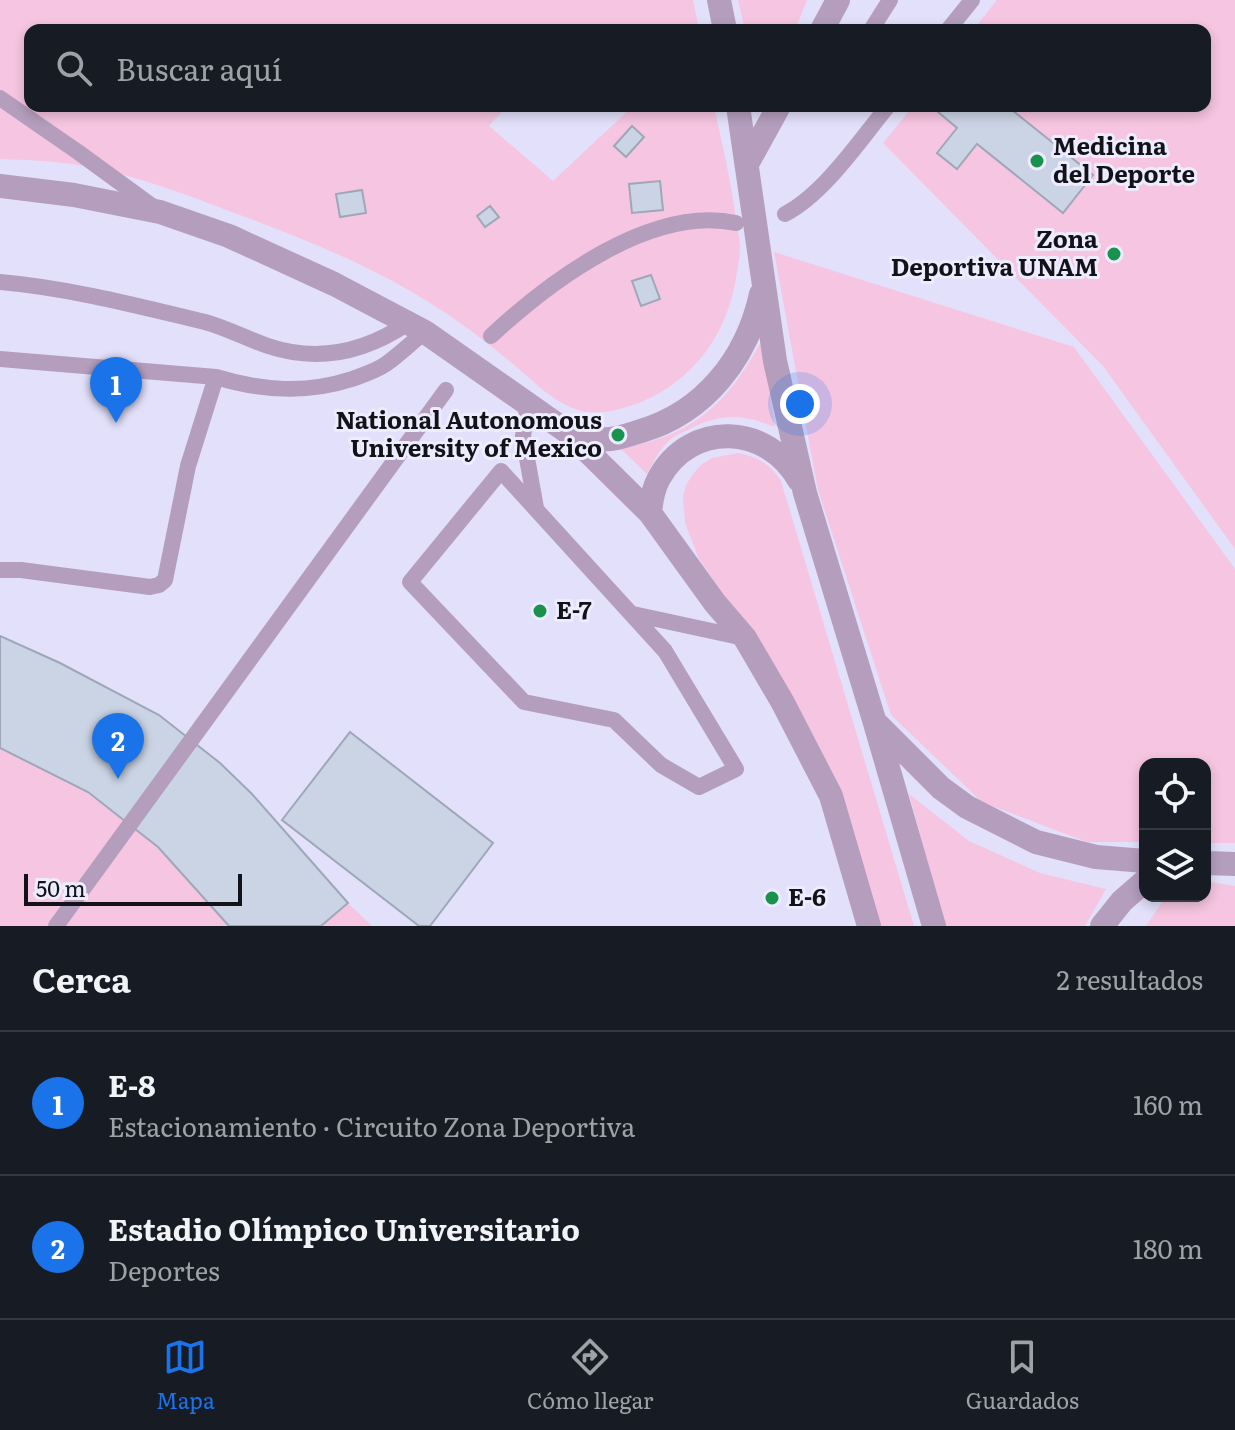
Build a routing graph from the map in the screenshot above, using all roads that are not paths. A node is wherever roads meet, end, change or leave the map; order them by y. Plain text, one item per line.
1 (719, 0) edge
2 (838, 0) edge
3 (890, 0) edge
4 (972, 0) edge
5 (724, 24) edge
6 (825, 24) edge
7 (875, 24) edge
8 (953, 24) edge
9 (0, 98) edge
10 (739, 112) edge
11 (776, 112) edge
12 (883, 112) edge
13 (747, 164) junction
14 (0, 186) edge
15 (160, 212) junction
16 (785, 214) dead end
17 (736, 223) dead end
18 (0, 282) edge
19 (763, 287) junction
20 (425, 332) junction
21 (491, 336) dead end
22 (0, 359) edge
23 (216, 377) junction
24 (446, 390) dead end
25 (528, 404) junction
26 (569, 433) junction
27 (805, 493) junction
28 (536, 509) junction
29 (650, 513) junction
30 (0, 570) edge
31 (633, 614) junction
32 (745, 638) junction
33 (875, 723) junction
34 (1139, 861) edge
35 (1211, 863) edge
36 (1235, 864) edge
37 (1139, 886) edge
38 (56, 926) edge
39 (869, 926) edge
40 (934, 926) edge
41 (1102, 926) edge

1 - 5 street
2 - 6 street
3 - 7 lane
4 - 8 lane
9 - 15 lane
10 - 13 street
11 - 13 street
12 - 16 lane
13 - 19 street
14 - 15 street
15 - 20 street
17 - 21 lane
18 - 20 lane
19 - 26 street
19 - 27 street
20 - 23 lane
20 - 25 street
22 - 23 lane
23 - 30 lane
24 - 38 lane
25 - 26 street
25 - 28 lane
26 - 29 street
27 - 29 street
27 - 33 street
28 - 31 lane
28 - 31 lane
29 - 32 street
31 - 32 lane
32 - 39 street
33 - 34 street
33 - 40 street
35 - 36 street
37 - 41 street

